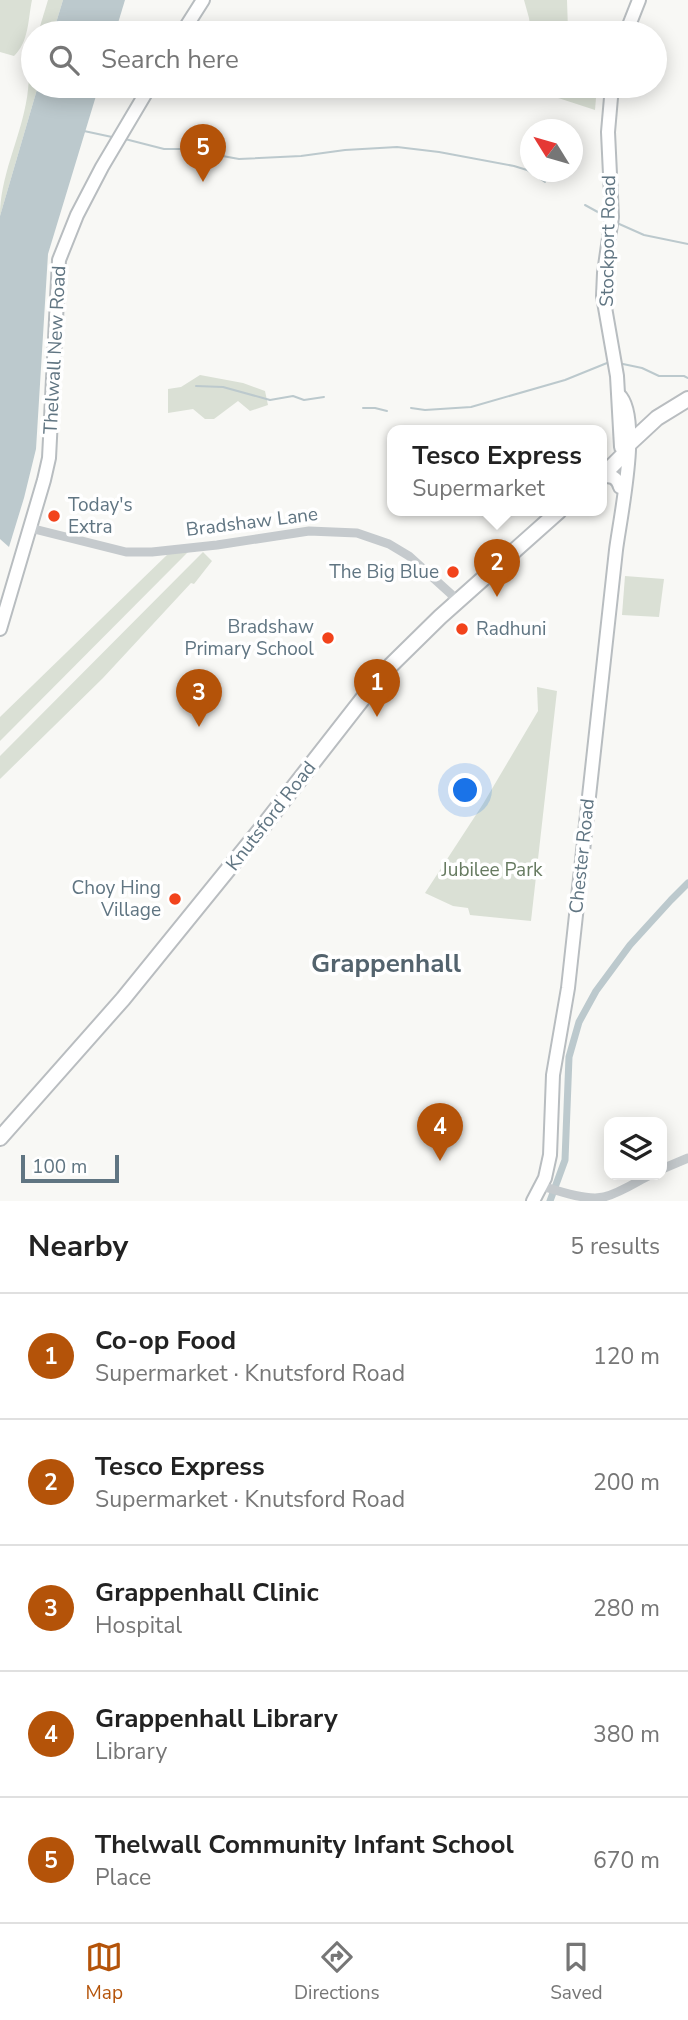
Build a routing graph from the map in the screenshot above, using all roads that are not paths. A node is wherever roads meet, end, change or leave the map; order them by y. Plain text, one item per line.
1 (203, 0) edge
2 (639, 0) edge
3 (190, 21) edge
4 (631, 21) edge
5 (143, 98) edge
6 (611, 98) edge
7 (620, 395) junction
8 (688, 398) edge
9 (627, 410) junction
10 (657, 418) junction
11 (624, 449) junction
12 (607, 461) edge
13 (607, 470) edge
14 (607, 476) edge
15 (620, 487) junction
16 (621, 506) junction
17 (553, 516) edge
18 (30, 528) junction
19 (456, 603) junction
20 (0, 629) edge
21 (0, 1138) edge
22 (688, 1158) edge
23 (667, 1167) edge
24 (640, 1180) edge
25 (546, 1187) junction
26 (533, 1201) edge

1 - 3 main road
2 - 4 main road
5 - 18 main road, Thelwall New Road
6 - 7 main road, Stockport Road
7 - 9 main road, Stockport Road
7 - 11 main road, Stockport Road
8 - 10 highway
9 - 10 main road
9 - 11 main road, Stockport Road
10 - 11 highway
11 - 12 highway
11 - 13 highway
11 - 15 main road, Chester Road
11 - 16 main road, Chester Road
14 - 15 main road
15 - 16 main road, Chester Road
16 - 25 main road, Chester Road
17 - 19 highway, Knutsford Road
18 - 19 street, Bradshaw Lane
18 - 20 main road, Thelwall New Road
19 - 21 highway, Knutsford Road
22 - 23 street
24 - 25 street
25 - 26 main road, Chester Road

